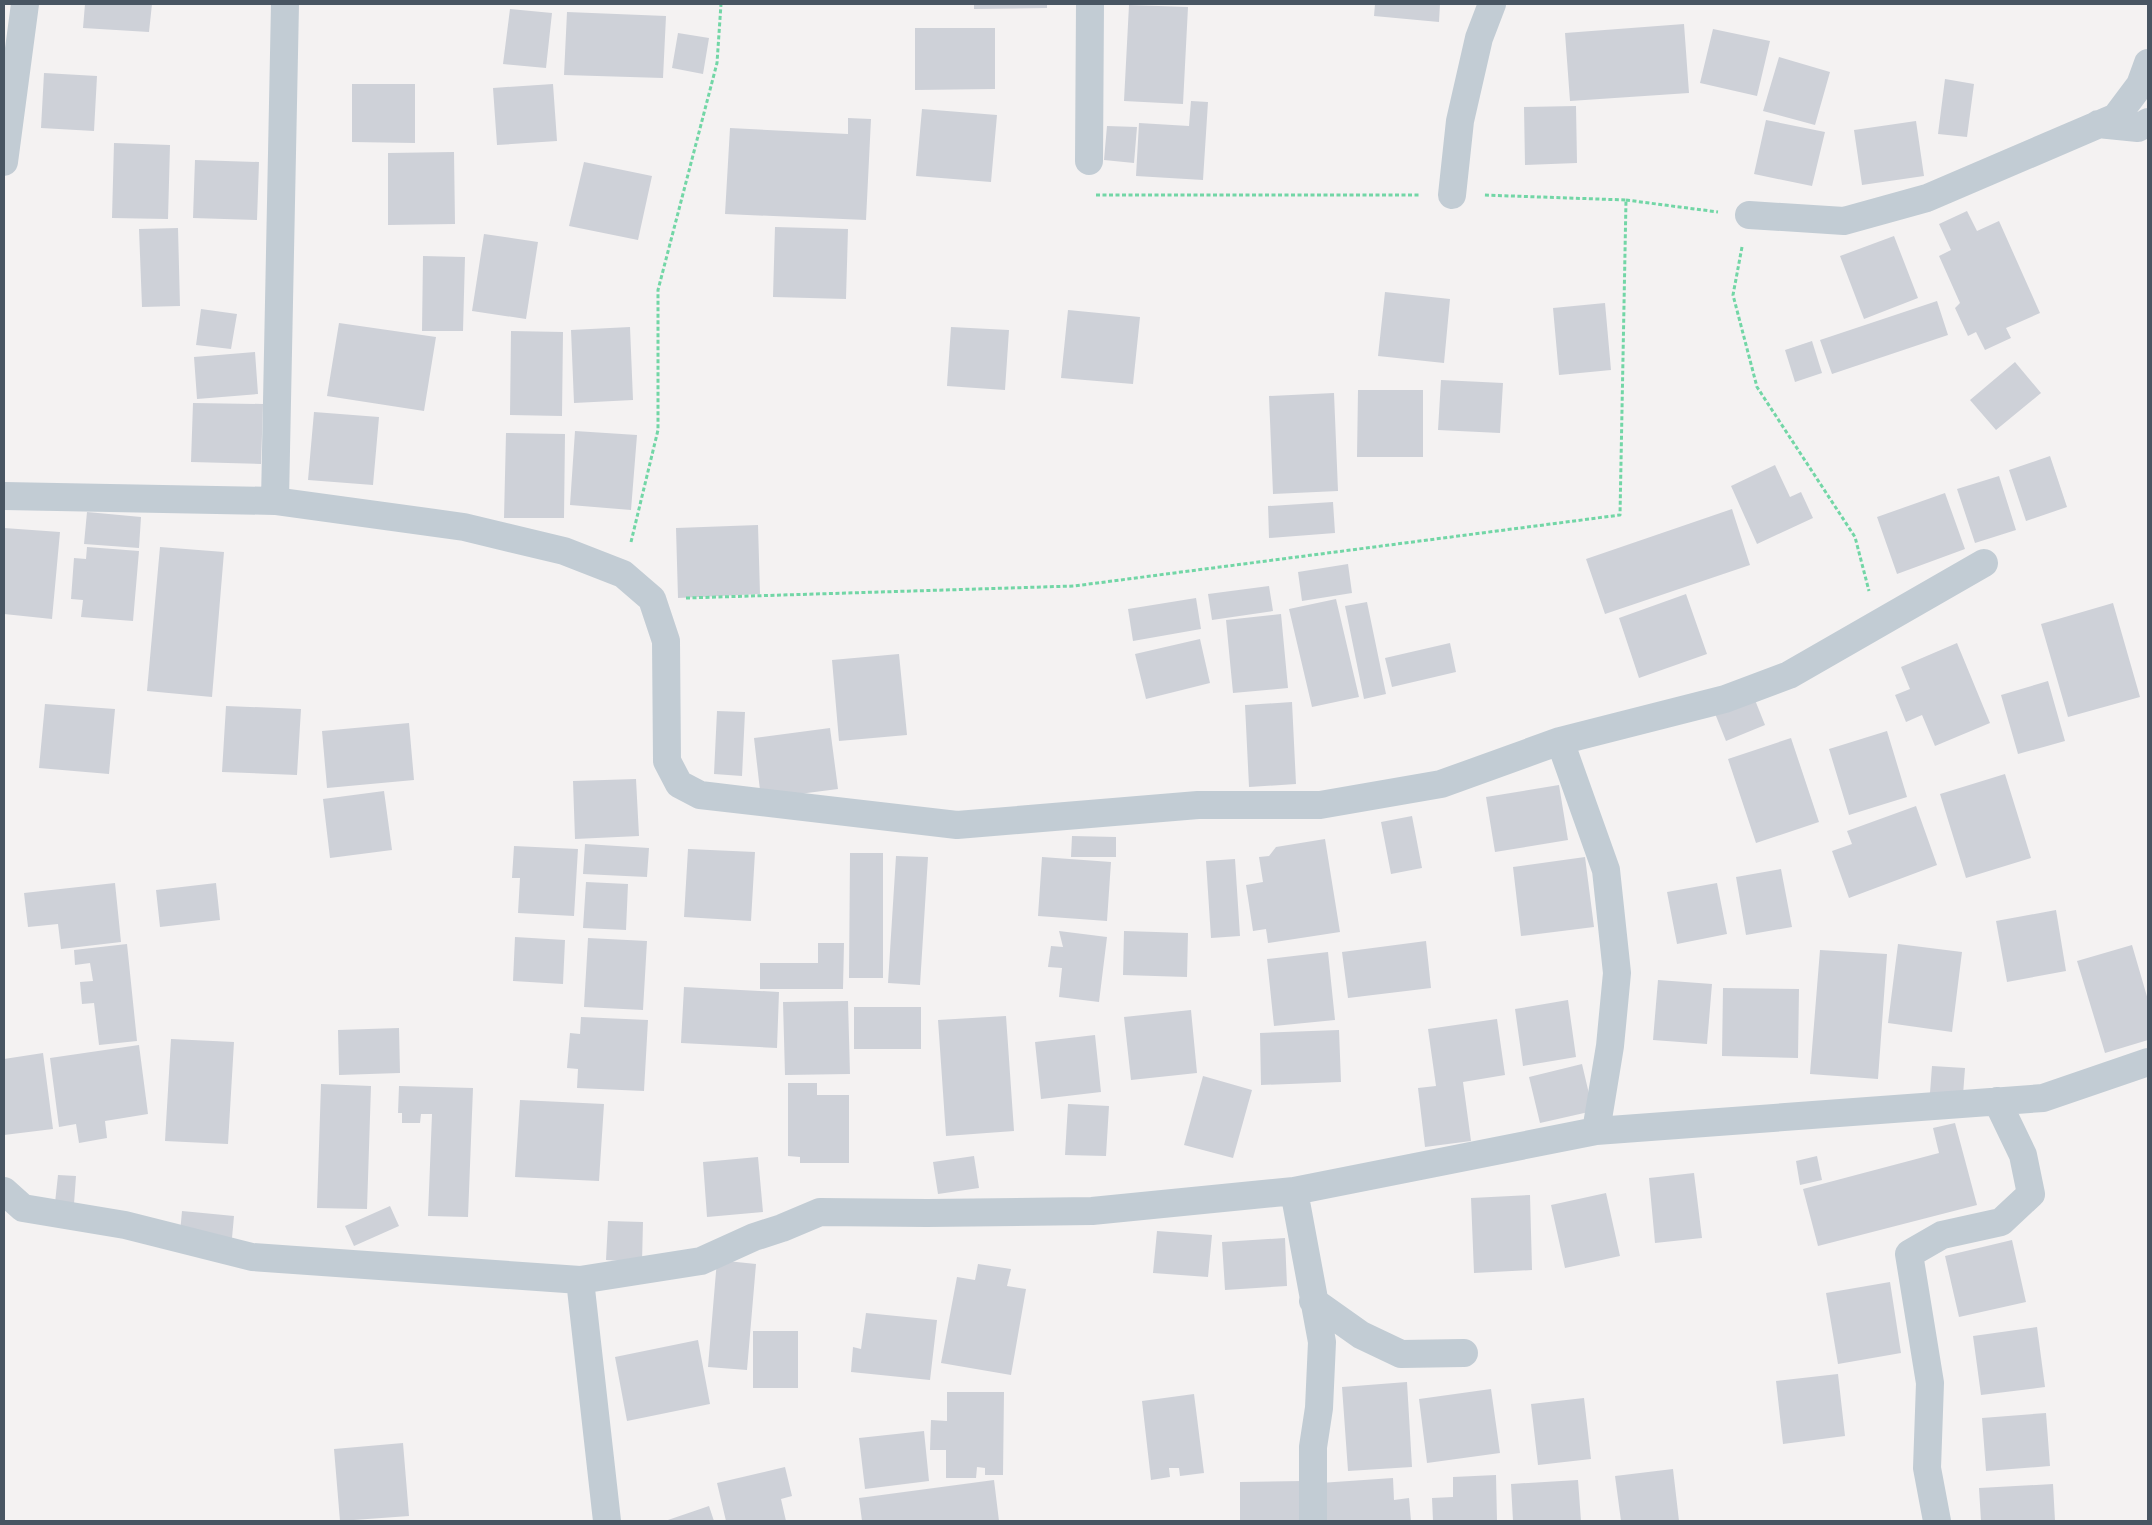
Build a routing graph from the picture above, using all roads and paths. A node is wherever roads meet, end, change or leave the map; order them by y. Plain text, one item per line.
1 (25, 4) edge
2 (285, 4) edge
3 (721, 4) edge
4 (1090, 4) edge
5 (1492, 4) edge
6 (2148, 63) edge
7 (2148, 122) edge
8 (2098, 124) junction
9 (1089, 161) joint
10 (4, 162) edge
11 (1452, 195) junction
12 (1626, 200) junction
13 (1749, 216) junction
14 (4, 496) edge
15 (275, 501) junction
16 (1984, 562) dead end
17 (623, 574) junction
18 (652, 600) junction
19 (1877, 625) junction
20 (1560, 741) junction
21 (2148, 1062) edge
22 (1997, 1101) junction
23 (1596, 1131) junction
24 (4, 1191) edge
25 (1294, 1191) junction
26 (580, 1280) junction
27 (1313, 1301) junction
28 (1464, 1353) dead end
29 (607, 1521) edge
30 (1313, 1521) edge
31 (1938, 1521) edge

1 - 10 street
2 - 15 street
3 - 17 path
4 - 9 street
5 - 11 street
6 - 8 street
7 - 8 street
8 - 13 street
9 - 11 path
11 - 12 path
12 - 13 path
12 - 18 path
13 - 19 path
14 - 15 street
15 - 17 street
16 - 19 street
17 - 18 street
18 - 20 street
19 - 20 street
20 - 23 street
21 - 22 street
22 - 23 street
22 - 31 street
23 - 25 street
24 - 26 street
25 - 26 street
25 - 27 street
26 - 29 street
27 - 28 street
27 - 30 street

